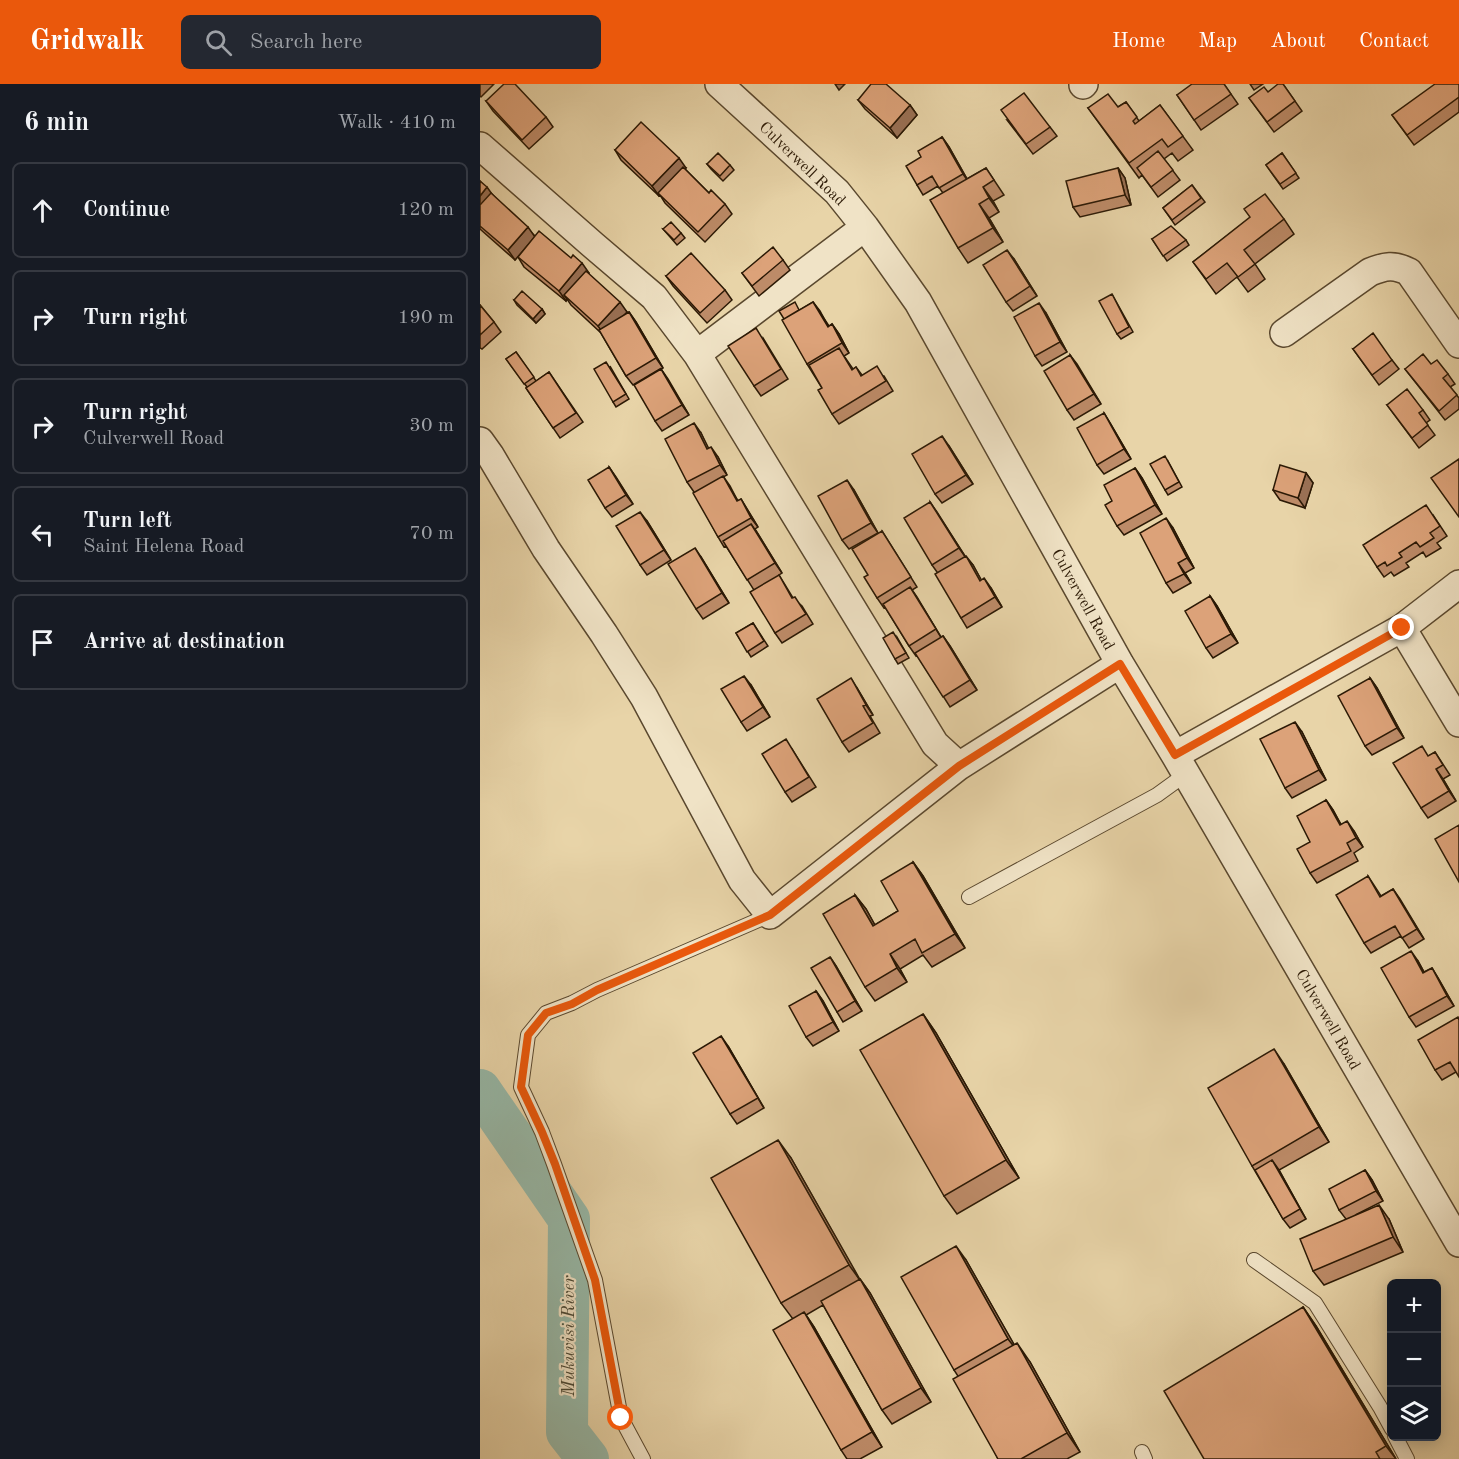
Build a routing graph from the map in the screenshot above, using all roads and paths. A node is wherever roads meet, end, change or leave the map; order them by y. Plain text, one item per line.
1 (719, 84) edge
2 (480, 146) edge
3 (865, 227) junction
4 (1284, 333) dead end
5 (1459, 344) edge
6 (697, 354) junction
7 (480, 441) edge
8 (1459, 584) edge
9 (1402, 628) junction
10 (1120, 664) junction
11 (1459, 723) edge
12 (1180, 764) junction
13 (959, 766) junction
14 (969, 897) dead end
15 (770, 915) junction
16 (1459, 1243) edge
17 (1254, 1260) dead end
18 (1387, 1420) edge
19 (1397, 1441) edge
20 (643, 1459) edge
21 (1407, 1459) edge

1 - 3 street, Culverwell Road
2 - 6 street
3 - 6 street
3 - 10 street, Culverwell Road
4 - 5 street
6 - 13 street
7 - 15 street
8 - 9 street
9 - 11 street
9 - 12 street
10 - 12 street, Culverwell Road
10 - 13 street
12 - 14 lane
12 - 16 street, Culverwell Road
13 - 15 street
15 - 20 lane
17 - 18 lane
19 - 21 lane

